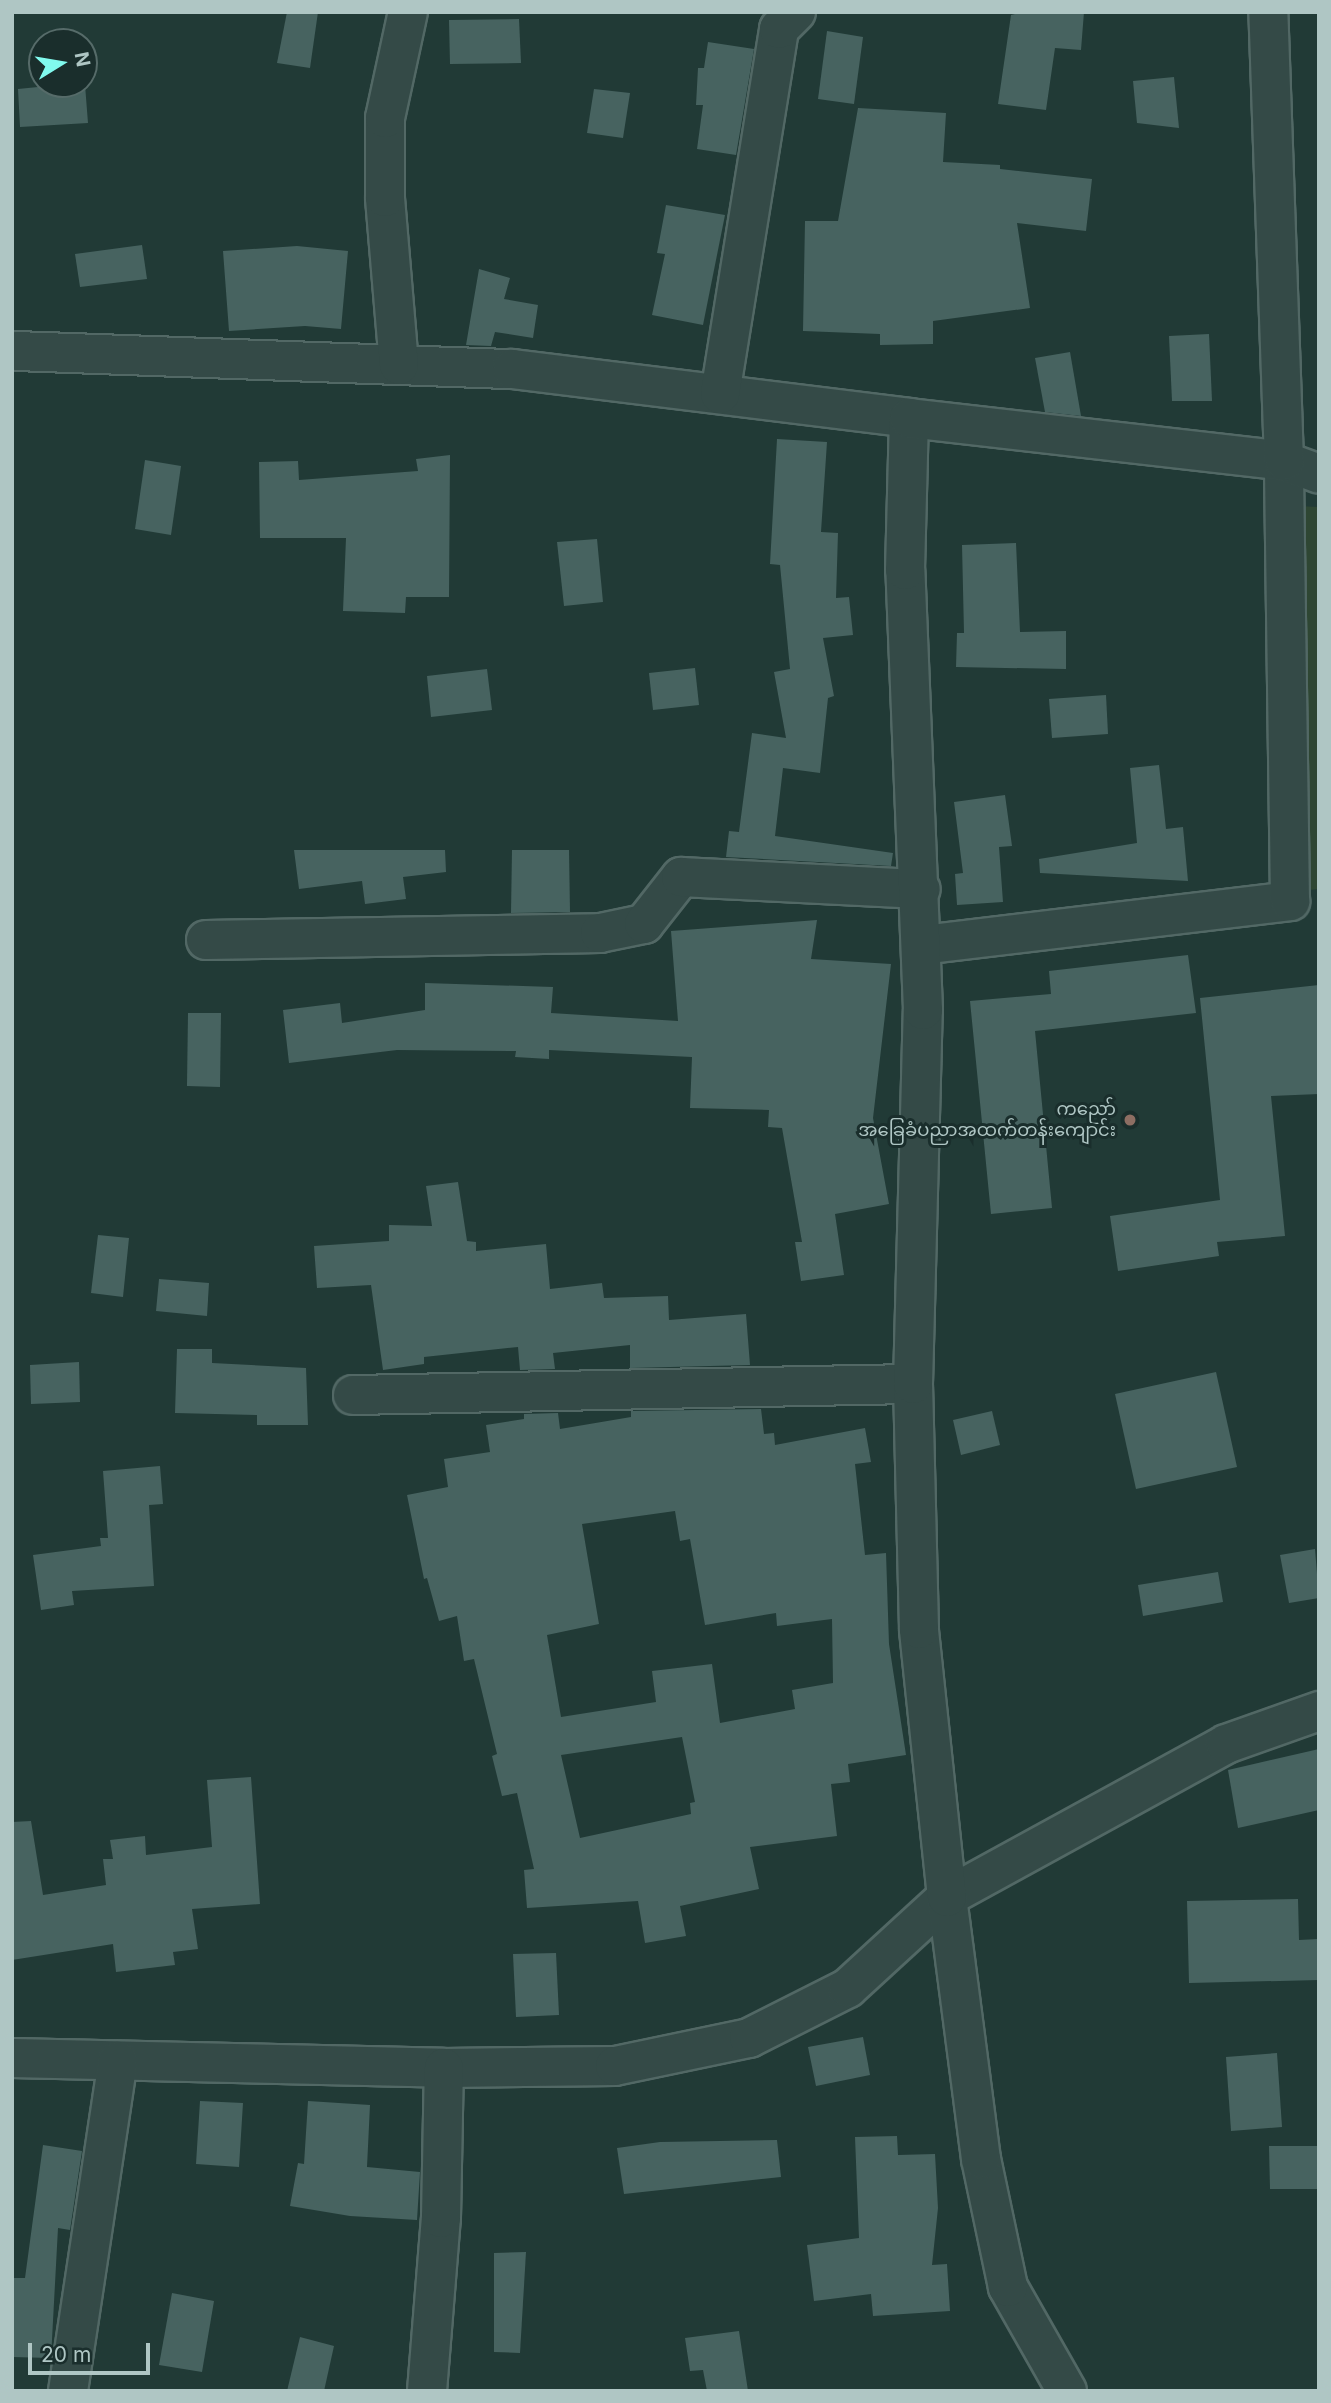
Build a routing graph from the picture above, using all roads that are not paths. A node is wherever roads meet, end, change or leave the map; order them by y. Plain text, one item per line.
1 (408, 12) edge
2 (796, 12) edge
3 (1268, 12) edge
4 (16, 351) dead end
5 (399, 365) junction
6 (720, 394) junction
7 (909, 418) junction
8 (1302, 467) edge
9 (921, 889) junction
10 (206, 940) dead end
11 (922, 945) junction
12 (913, 1384) junction
13 (353, 1395) dead end
14 (1319, 1711) edge
15 (947, 1897) junction
16 (12, 2058) edge
17 (118, 2061) junction
18 (444, 2068) junction
19 (68, 2391) edge
20 (427, 2391) edge
21 (1067, 2391) edge

1 - 5 street
2 - 6 street
3 - 8 street
4 - 5 street
5 - 6 street
6 - 7 street
7 - 8 street
7 - 9 street
8 - 11 street
9 - 10 street
9 - 11 street
11 - 12 street
12 - 13 street
12 - 15 street
14 - 15 street
15 - 18 street
15 - 21 street
16 - 17 street
17 - 18 street
17 - 19 street
18 - 20 street

